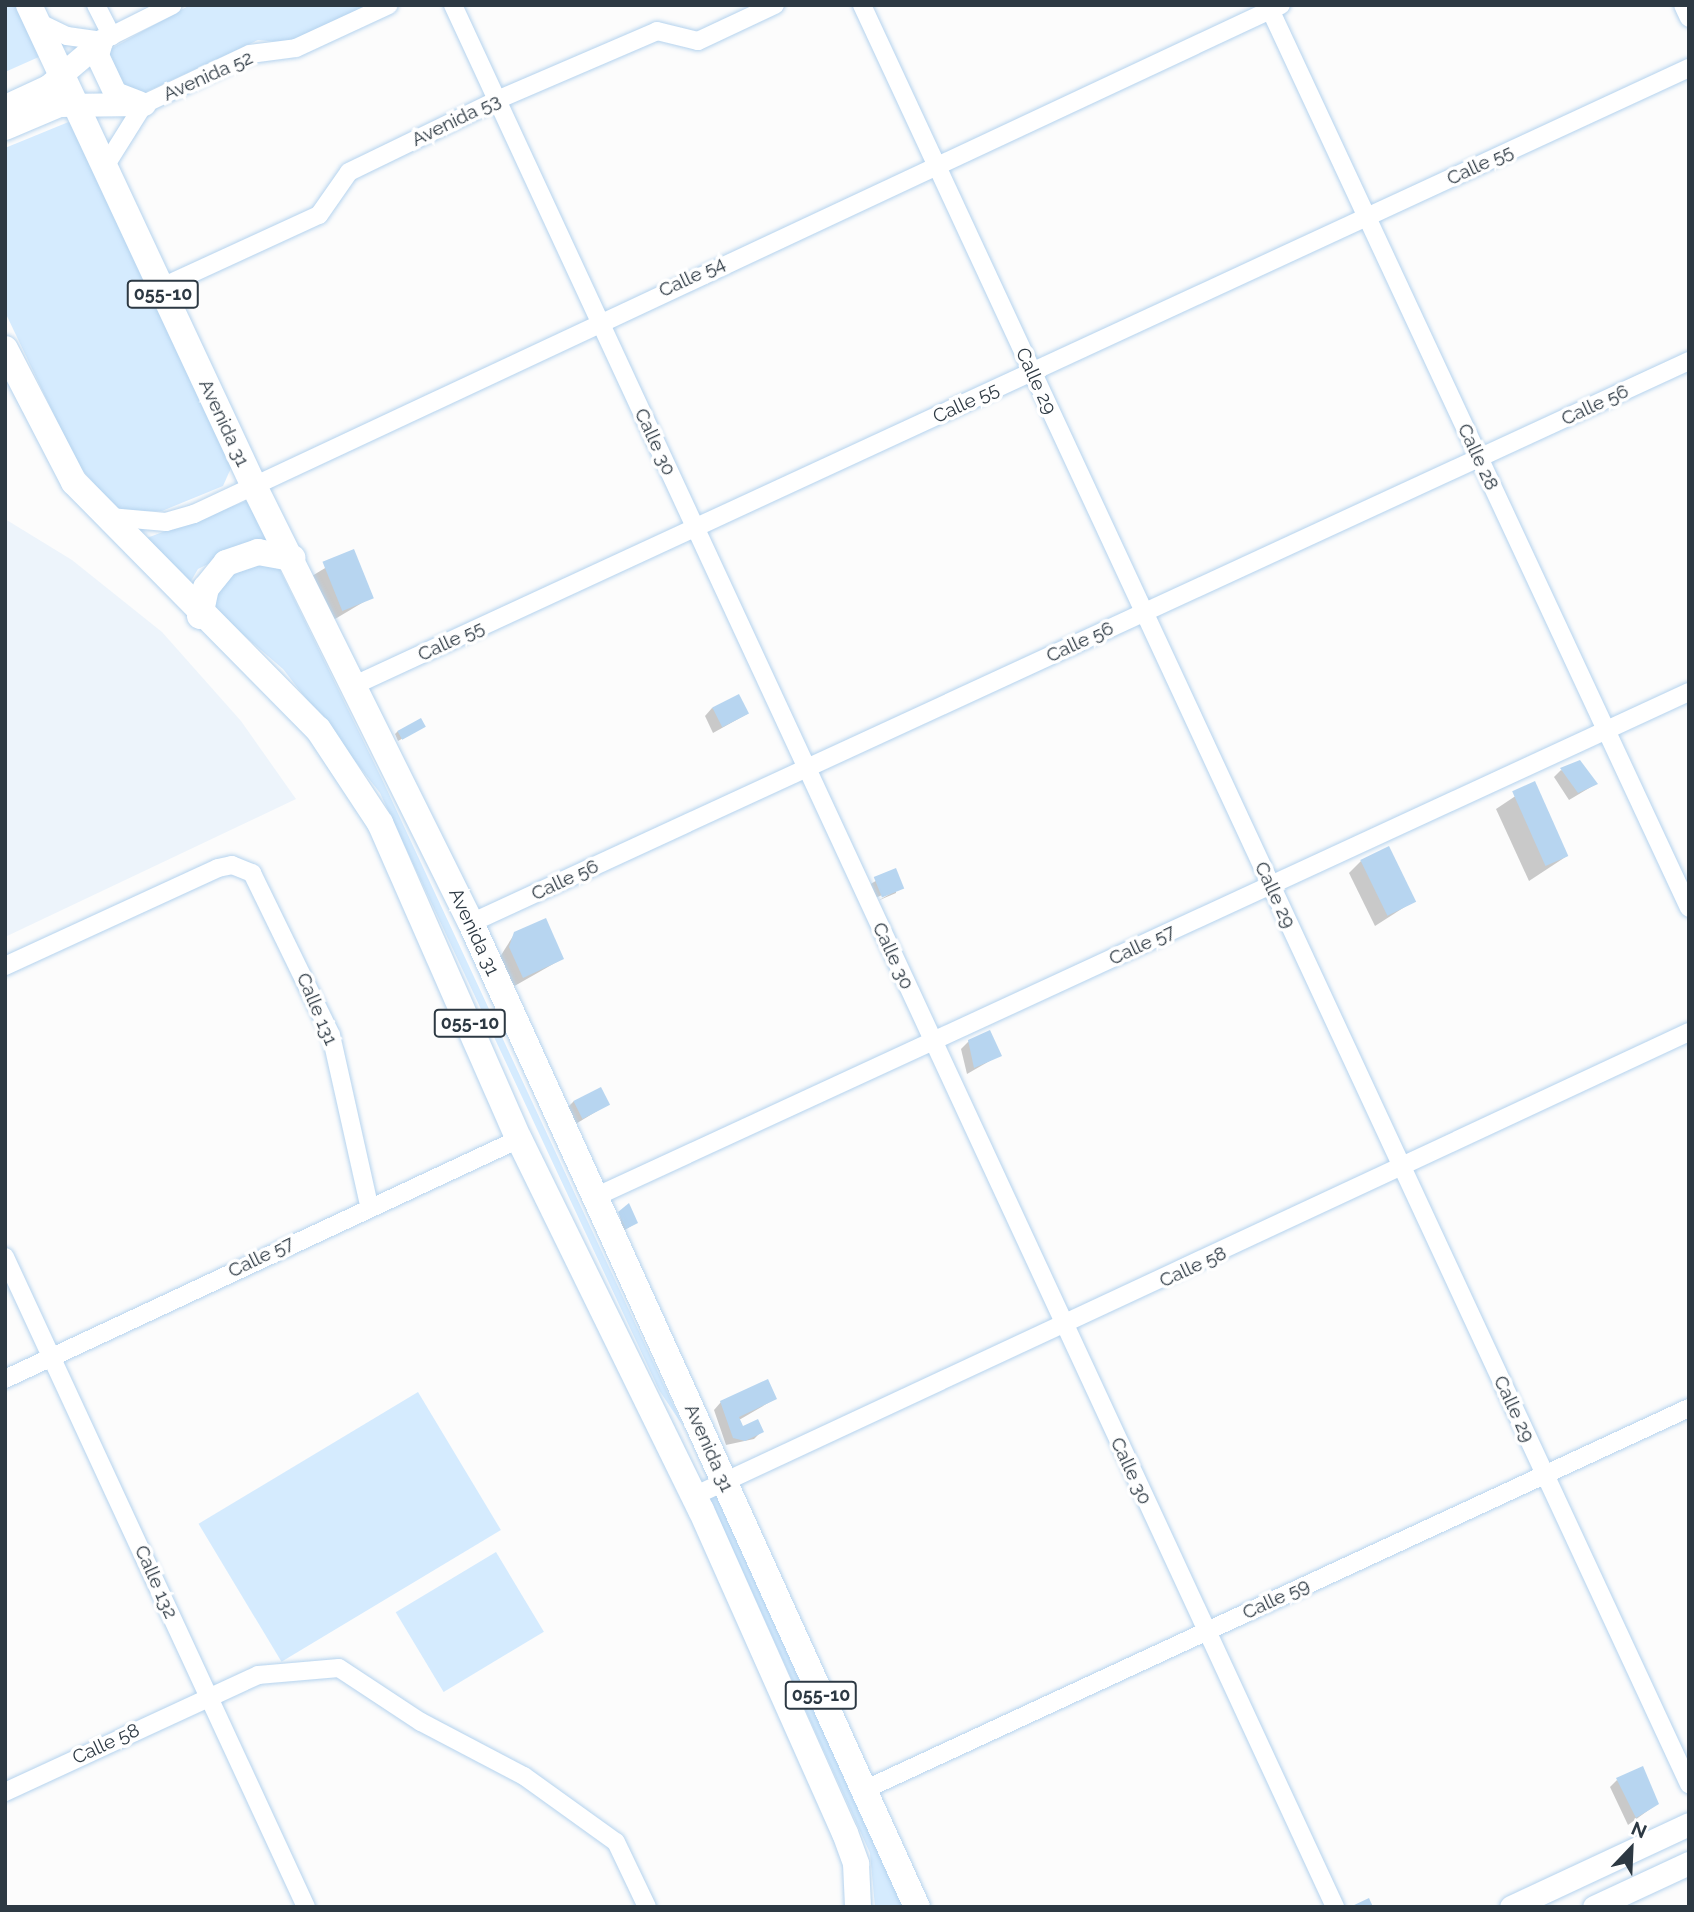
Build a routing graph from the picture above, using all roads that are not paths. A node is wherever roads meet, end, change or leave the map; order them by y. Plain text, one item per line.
1 (96, 5) edge
2 (173, 5) edge
3 (389, 5) edge
4 (453, 5) edge
5 (775, 5) edge
6 (862, 5) edge
7 (1683, 5) edge
8 (1273, 7) edge
9 (32, 13) edge
10 (1689, 18) edge
11 (107, 39) junction
12 (1689, 68) edge
13 (61, 75) junction
14 (497, 100) junction
15 (75, 104) junction
16 (145, 104) junction
17 (5, 106) edge
18 (5, 128) edge
19 (936, 165) junction
20 (104, 168) junction
21 (1367, 217) junction
22 (160, 288) junction
23 (599, 321) junction
24 (5, 349) edge
25 (1689, 361) edge
26 (1032, 372) junction
27 (1479, 458) junction
28 (253, 484) junction
29 (100, 514) junction
30 (695, 528) junction
31 (292, 558) junction
32 (1144, 613) junction
33 (200, 616) junction
34 (357, 684) junction
35 (1689, 692) edge
36 (1606, 730) junction
37 (807, 769) junction
38 (1271, 885) junction
39 (1689, 908) edge
40 (471, 923) junction
41 (5, 966) edge
42 (1689, 1032) edge
43 (933, 1041) junction
44 (519, 1139) junction
45 (1402, 1168) junction
46 (594, 1198) junction
47 (369, 1205) junction
48 (5, 1257) edge
49 (1064, 1328) junction
50 (54, 1357) junction
51 (5, 1379) edge
52 (1689, 1408) edge
53 (1545, 1475) junction
54 (724, 1483) junction
55 (694, 1496) junction
56 (1207, 1631) junction
57 (208, 1697) junction
58 (1689, 1784) edge
59 (864, 1790) junction
60 (5, 1792) edge
61 (1689, 1824) edge
62 (1689, 1863) edge
63 (644, 1906) edge
64 (306, 1907) edge
65 (858, 1907) edge
66 (917, 1907) edge
67 (1335, 1907) edge
68 (1511, 1907) edge
69 (1594, 1907) edge

1 - 11 street
2 - 11 street
3 - 16 street, Avenida 52
4 - 14 street, Calle 30
5 - 14 street, Avenida 53
6 - 19 street, Calle 29
7 - 10 street
8 - 19 street, Calle 54
8 - 21 street, Calle 28
9 - 11 street
9 - 13 highway, Avenida 31 / 055-10
11 - 13 main road
11 - 16 main road
12 - 21 street, Calle 55
13 - 15 highway, Avenida 31 / 055-10
13 - 17 main road
14 - 22 street, Avenida 53
14 - 23 street, Calle 30
15 - 16 main road, Avenida 52
15 - 18 main road, Avenida 52
15 - 20 highway, Avenida 31 / 055-10
16 - 20 street, Avenida 52
19 - 23 street, Calle 54
19 - 26 street, Calle 29
20 - 22 highway, Avenida 31 / 055-10
21 - 26 street, Calle 55
21 - 27 street, Calle 28
22 - 28 highway, Avenida 31 / 055-10
23 - 28 street, Calle 54
23 - 30 street, Calle 30
24 - 29 highway, Avenida 31 / 055-10
25 - 27 street, Calle 56
26 - 30 street, Calle 55
26 - 32 street, Calle 29
27 - 32 street, Calle 56
27 - 36 street, Calle 28
28 - 29 street, Calle 54
28 - 31 highway, Avenida 31 / 055-10
29 - 33 highway, Avenida 31 / 055-10
30 - 34 street, Calle 55
30 - 37 street, Calle 30
31 - 33 highway
31 - 34 highway, Avenida 31 / 055-10
32 - 37 street, Calle 56
32 - 38 street, Calle 29
33 - 44 highway, Avenida 31 / 055-10
34 - 40 highway, Avenida 31 / 055-10
35 - 36 street, Calle 57
36 - 38 street, Calle 57
36 - 39 street, Calle 28
37 - 40 street, Calle 56
37 - 43 street, Calle 30
38 - 43 street, Calle 57
38 - 45 street, Calle 29
40 - 46 highway, Avenida 31 / 055-10
41 - 47 street, Calle 131
42 - 45 street, Calle 58
43 - 46 street, Calle 57
43 - 49 street, Calle 30
44 - 47 street, Calle 57
44 - 55 highway, Avenida 31 / 055-10
45 - 49 street, Calle 58
45 - 53 street, Calle 29
46 - 54 highway, Avenida 31 / 055-10
47 - 50 street, Calle 57
48 - 50 street, Calle 132
49 - 54 street, Calle 58
49 - 56 street, Calle 30
50 - 51 street, Calle 57
50 - 57 street, Calle 132
52 - 53 street, Calle 59
53 - 56 street, Calle 59
53 - 58 street, Calle 29
54 - 55 street, Calle 58
54 - 59 highway, Avenida 31 / 055-10
55 - 65 highway, Avenida 31 / 055-10
56 - 59 street, Calle 59
56 - 67 street, Calle 30
57 - 60 street, Calle 58
57 - 63 street, Calle 58
57 - 64 street, Calle 132
59 - 66 highway, Avenida 31 / 055-10
61 - 68 main road
62 - 69 main road

